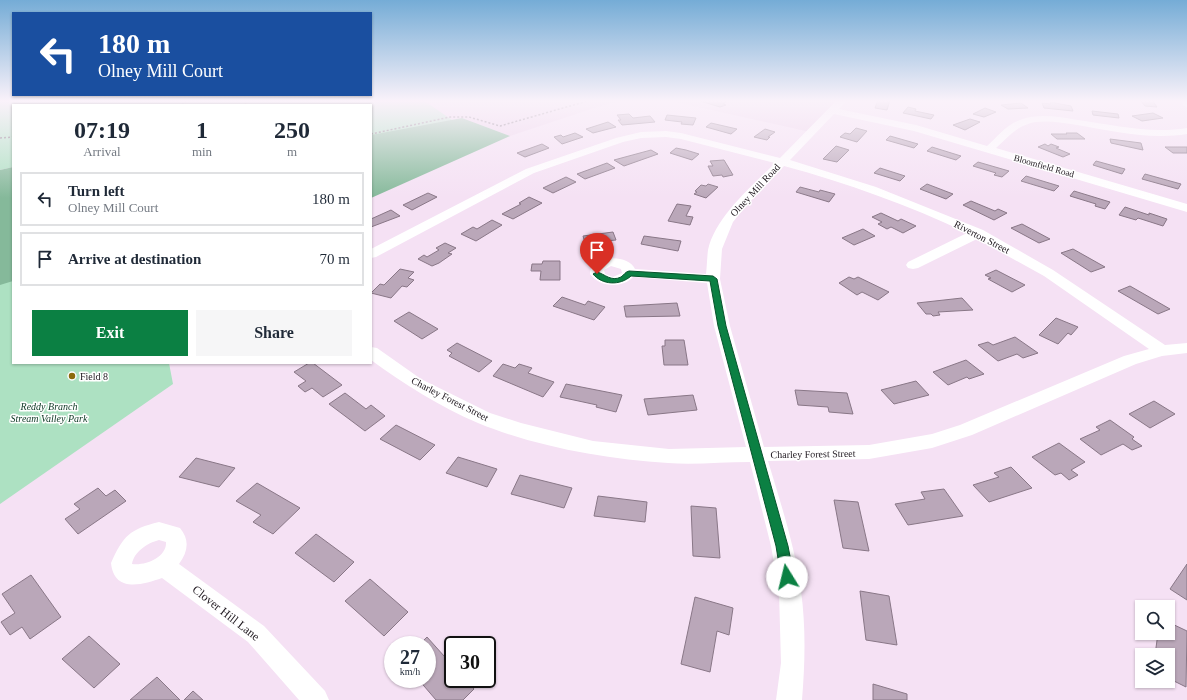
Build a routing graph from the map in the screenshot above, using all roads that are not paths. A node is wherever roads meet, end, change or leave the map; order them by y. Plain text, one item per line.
1 (810, 133) edge
2 (932, 133) edge
3 (1008, 133) edge
4 (1150, 133) edge
5 (1172, 133) edge
6 (989, 149) junction
7 (782, 162) junction
8 (1187, 208) edge
9 (978, 233) junction
10 (372, 253) edge
11 (913, 265) dead end
12 (629, 273) dead end
13 (713, 279) junction
14 (1187, 348) edge
15 (1162, 351) junction
16 (372, 353) edge
17 (756, 455) junction
18 (164, 566) dead end
19 (316, 700) edge
20 (789, 700) edge

1 - 7 street, Olney Mill Road
2 - 6 street, Bloomfield Road
3 - 6 street
4 - 5 street
6 - 8 street, Bloomfield Road
7 - 9 street, Riverton Street
7 - 10 street
7 - 13 street, Olney Mill Road
9 - 11 street
9 - 15 street, Riverton Street
12 - 13 street
13 - 17 street, Olney Mill Road
14 - 15 street, Charley Forest Street
15 - 17 street, Charley Forest Street
16 - 17 street, Charley Forest Street
17 - 20 street, Olney Mill Road
18 - 19 street, Clover Hill Lane

